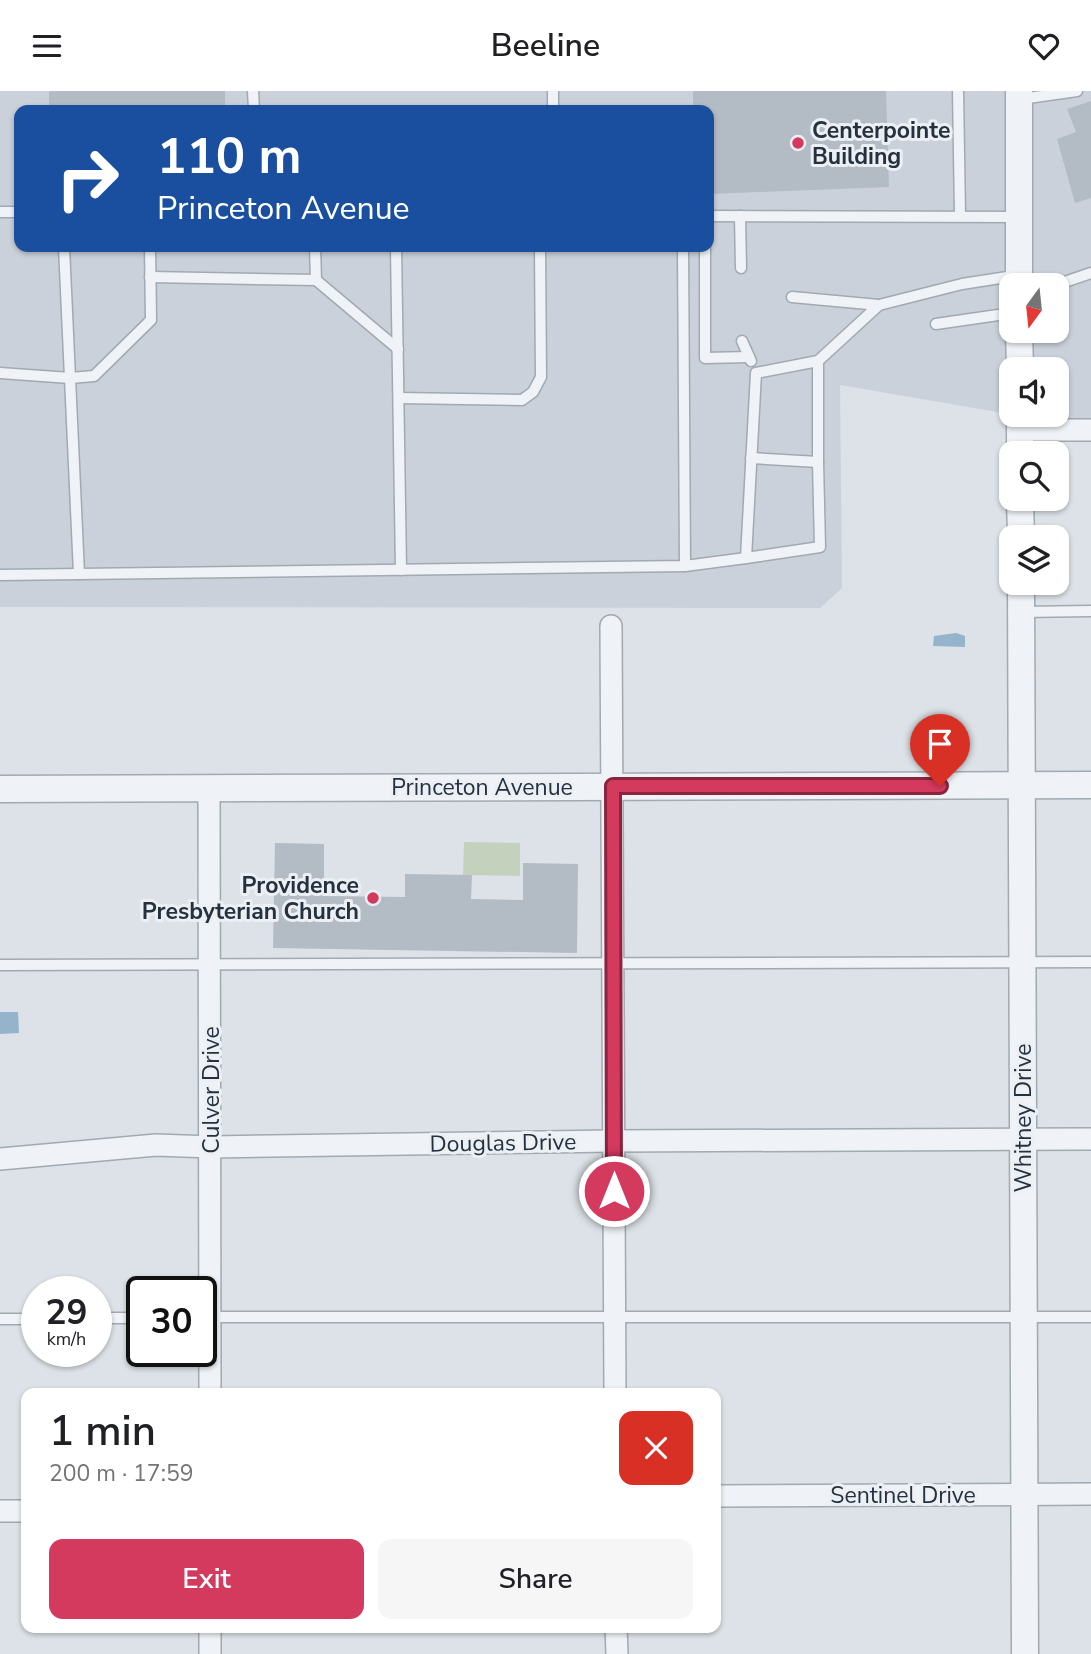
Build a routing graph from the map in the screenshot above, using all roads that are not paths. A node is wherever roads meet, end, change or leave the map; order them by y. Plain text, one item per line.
1 (958, 91) edge
2 (1077, 91) edge
3 (1019, 95) edge
4 (714, 216) edge
5 (740, 216) junction
6 (960, 216) junction
7 (1019, 217) junction
8 (64, 252) edge
9 (150, 252) edge
10 (315, 252) edge
11 (396, 252) edge
12 (540, 252) edge
13 (683, 252) edge
14 (705, 252) edge
15 (741, 268) dead end
16 (1020, 273) edge
17 (1091, 273) edge
18 (150, 277) junction
19 (316, 280) junction
20 (1069, 281) edge
21 (999, 284) edge
22 (792, 297) dead end
23 (879, 305) junction
24 (999, 315) edge
25 (936, 324) dead end
26 (742, 341) dead end
27 (398, 349) junction
28 (749, 357) junction
29 (818, 361) junction
30 (0, 373) edge
31 (756, 373) junction
32 (70, 378) junction
33 (399, 398) junction
34 (1091, 430) edge
35 (1020, 433) edge
36 (751, 458) junction
37 (818, 462) junction
38 (746, 558) junction
39 (685, 566) junction
40 (401, 570) junction
41 (79, 574) junction
42 (0, 575) edge
43 (1021, 595) edge
44 (1021, 611) junction
45 (1091, 611) edge
46 (611, 626) dead end
47 (1091, 785) edge
48 (613, 786) junction
49 (1022, 786) junction
50 (209, 788) junction
51 (0, 789) edge
52 (1091, 962) edge
53 (613, 963) junction
54 (1022, 963) junction
55 (210, 964) junction
56 (0, 965) edge
57 (1022, 1139) junction
58 (1091, 1139) edge
59 (613, 1141) junction
60 (211, 1147) junction
61 (0, 1160) edge
62 (207, 1276) edge
63 (614, 1315) junction
64 (217, 1317) edge
65 (1024, 1317) junction
66 (1091, 1317) edge
67 (0, 1319) edge
68 (21, 1319) edge
69 (209, 1367) edge
70 (210, 1388) edge
71 (615, 1388) edge
72 (1025, 1494) junction
73 (1091, 1494) edge
74 (721, 1496) edge
75 (0, 1511) edge
76 (21, 1511) edge
77 (210, 1633) edge
78 (616, 1633) edge
79 (210, 1654) edge
80 (617, 1654) edge
81 (1025, 1654) edge

1 - 6 lane
2 - 3 lane
3 - 7 street
4 - 5 lane
5 - 6 lane
5 - 15 lane
6 - 7 lane
7 - 16 street
8 - 32 lane
9 - 18 lane
10 - 19 lane
11 - 27 lane
12 - 33 lane
13 - 39 lane
14 - 28 lane
17 - 20 lane
18 - 19 lane
18 - 32 lane
19 - 27 lane
21 - 23 lane
22 - 23 lane
23 - 29 lane
24 - 25 lane
26 - 28 lane
27 - 33 lane
28 - 31 lane
29 - 31 lane
29 - 37 lane
30 - 32 lane
31 - 36 lane
32 - 41 lane
33 - 40 lane
34 - 35 street
36 - 37 lane
36 - 38 lane
37 - 38 lane
38 - 39 lane
39 - 40 lane
40 - 41 lane
41 - 42 lane
43 - 44 street, Whitney Drive
44 - 45 lane
44 - 49 street, Whitney Drive
46 - 48 street
47 - 49 street, Princeton Avenue
48 - 49 street, Princeton Avenue
48 - 50 street, Princeton Avenue
48 - 53 street
49 - 54 street, Whitney Drive
50 - 51 street, Princeton Avenue
50 - 55 street, Culver Drive
52 - 54 lane
53 - 54 lane
53 - 55 lane
53 - 59 street
54 - 57 street, Whitney Drive
55 - 56 lane
55 - 60 street, Culver Drive
57 - 58 street, Douglas Drive
57 - 59 street, Douglas Drive
57 - 65 street, Whitney Drive
59 - 60 street, Douglas Drive
59 - 63 street
60 - 61 street, Douglas Drive
60 - 62 street, Culver Drive
63 - 64 lane
63 - 65 lane
63 - 71 street
65 - 66 lane
65 - 72 street, Whitney Drive
67 - 68 lane
69 - 70 street, Culver Drive
72 - 73 street, Sentinel Drive
72 - 74 street, Sentinel Drive
72 - 81 street, Whitney Drive
75 - 76 street
77 - 79 street
78 - 80 street

